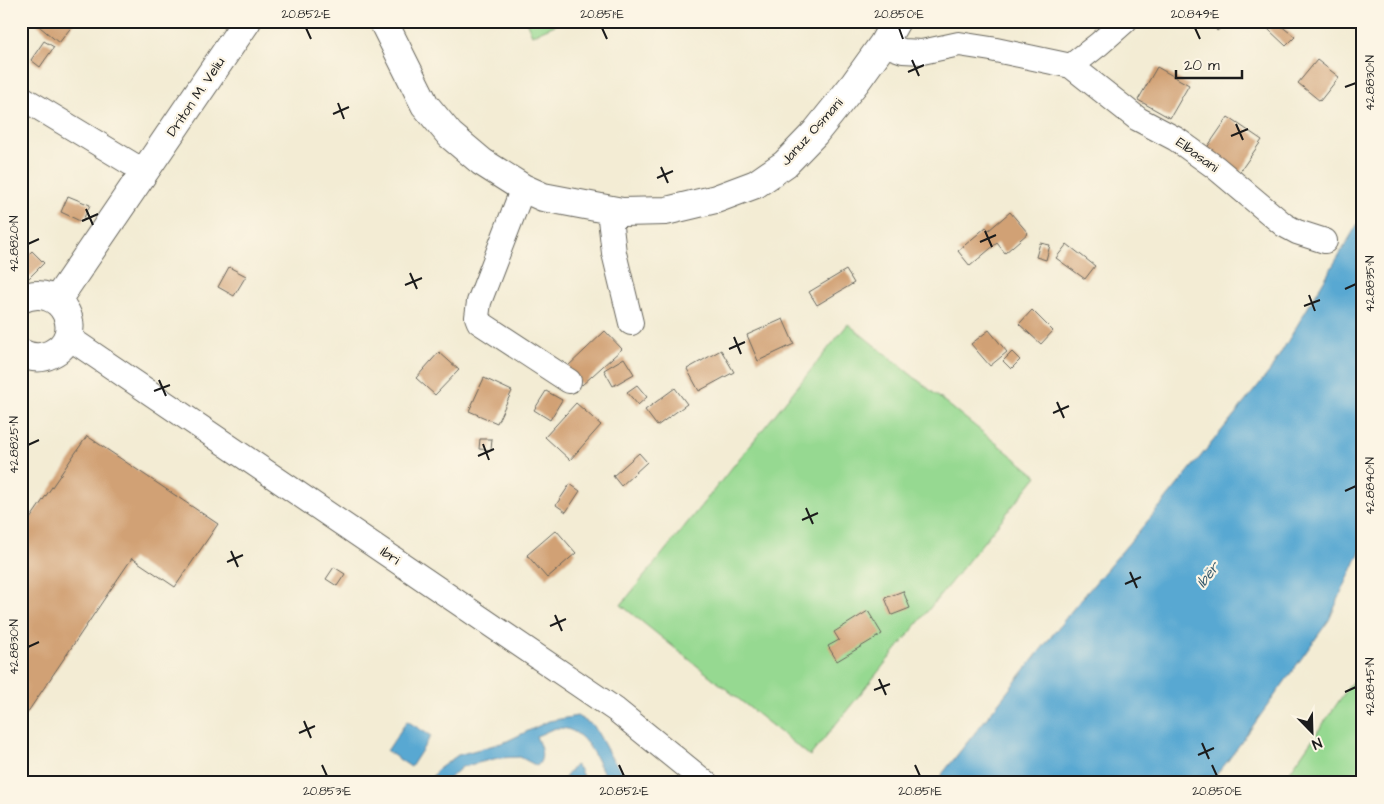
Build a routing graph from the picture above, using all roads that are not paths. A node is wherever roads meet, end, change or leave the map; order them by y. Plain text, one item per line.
1 (247, 21) edge
2 (383, 21) edge
3 (1125, 21) edge
4 (890, 33) edge
5 (1071, 66) junction
6 (21, 97) edge
7 (145, 172) junction
8 (523, 188) junction
9 (609, 210) junction
10 (1325, 241) dead end
11 (21, 299) edge
12 (57, 300) junction
13 (631, 323) dead end
14 (68, 337) junction
15 (21, 353) edge
16 (569, 381) dead end
17 (706, 783) edge

1 - 7 street, Driton M. Veliu
2 - 8 street, Januz Osmani
3 - 5 street
4 - 5 street, Elbasani
4 - 9 street, Januz Osmani
5 - 10 street, Elbasani
6 - 7 street
7 - 12 street, Driton M. Veliu
8 - 9 street, Januz Osmani
8 - 16 street
9 - 13 street
11 - 12 street
12 - 14 street
14 - 15 street
14 - 17 street, Ibri

